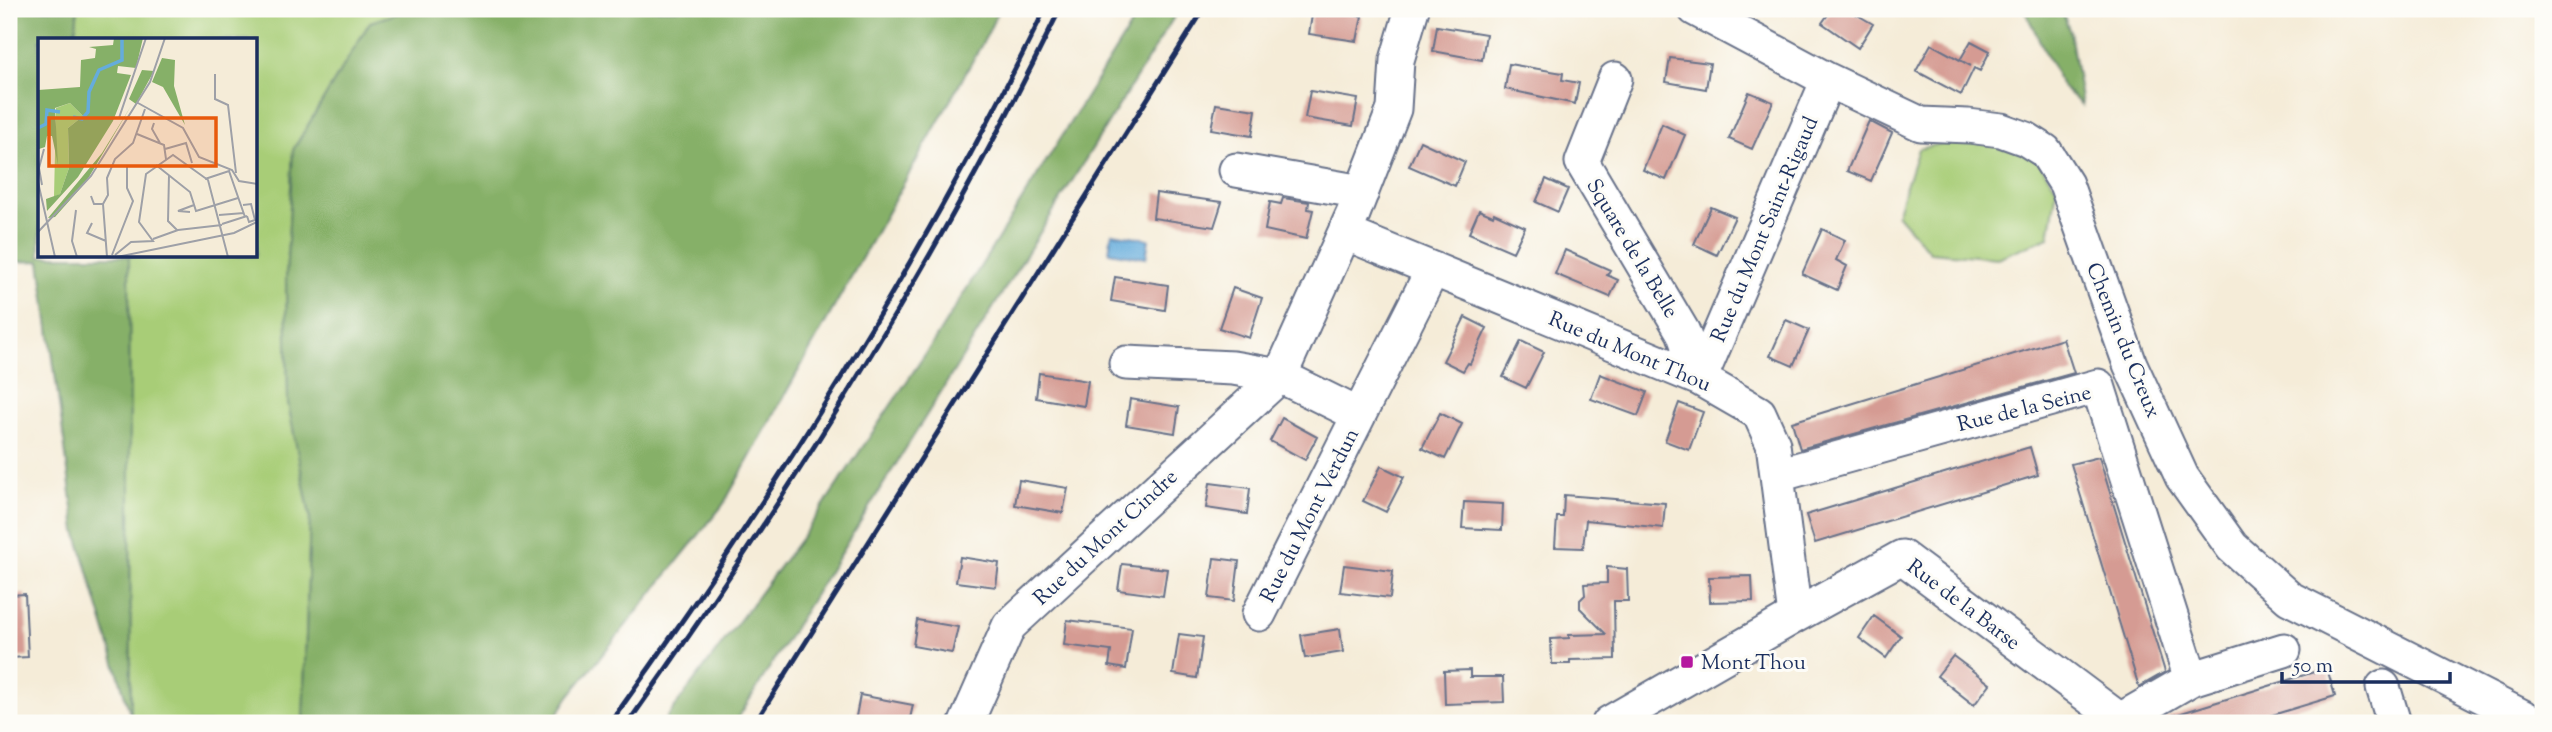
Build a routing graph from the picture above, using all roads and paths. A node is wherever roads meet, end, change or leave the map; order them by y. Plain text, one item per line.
1 (1412, 9) edge
2 (1695, 9) edge
3 (1615, 79) dead end
4 (1828, 80) junction
5 (1236, 170) dead end
6 (1362, 192) junction
7 (1345, 233) junction
8 (1433, 269) junction
9 (1126, 362) dead end
10 (1280, 376) junction
11 (1700, 379) junction
12 (1359, 415) junction
13 (1778, 475) junction
14 (1259, 614) dead end
15 (1795, 615) junction
16 (2284, 650) dead end
17 (2191, 679) junction
18 (2383, 687) dead end
19 (1630, 719) edge
20 (2122, 722) edge
21 (966, 723) edge
22 (2394, 723) edge
23 (2535, 723) edge

1 - 6 street, Rue du Mont Cindre
2 - 4 street, Chemin du Creux
3 - 11 street, Square de la Belle
4 - 11 street, Rue du Mont Saint-Rigaud
4 - 23 street, Chemin du Creux
5 - 6 street
6 - 7 street, Rue du Mont Cindre
7 - 8 street, Rue du Mont Thou
7 - 10 street, Rue du Mont Cindre
8 - 11 street, Rue du Mont Thou
8 - 12 street, Rue du Mont Verdun
9 - 10 street
10 - 12 street
10 - 21 street, Rue du Mont Cindre
11 - 13 street, Rue du Mont Thou
12 - 14 street, Rue du Mont Verdun
13 - 15 street, Rue du Mont Thou
13 - 17 street, Rue de la Seine
15 - 19 street
15 - 20 street, Rue de la Barse
16 - 17 street
17 - 20 street
18 - 22 street

